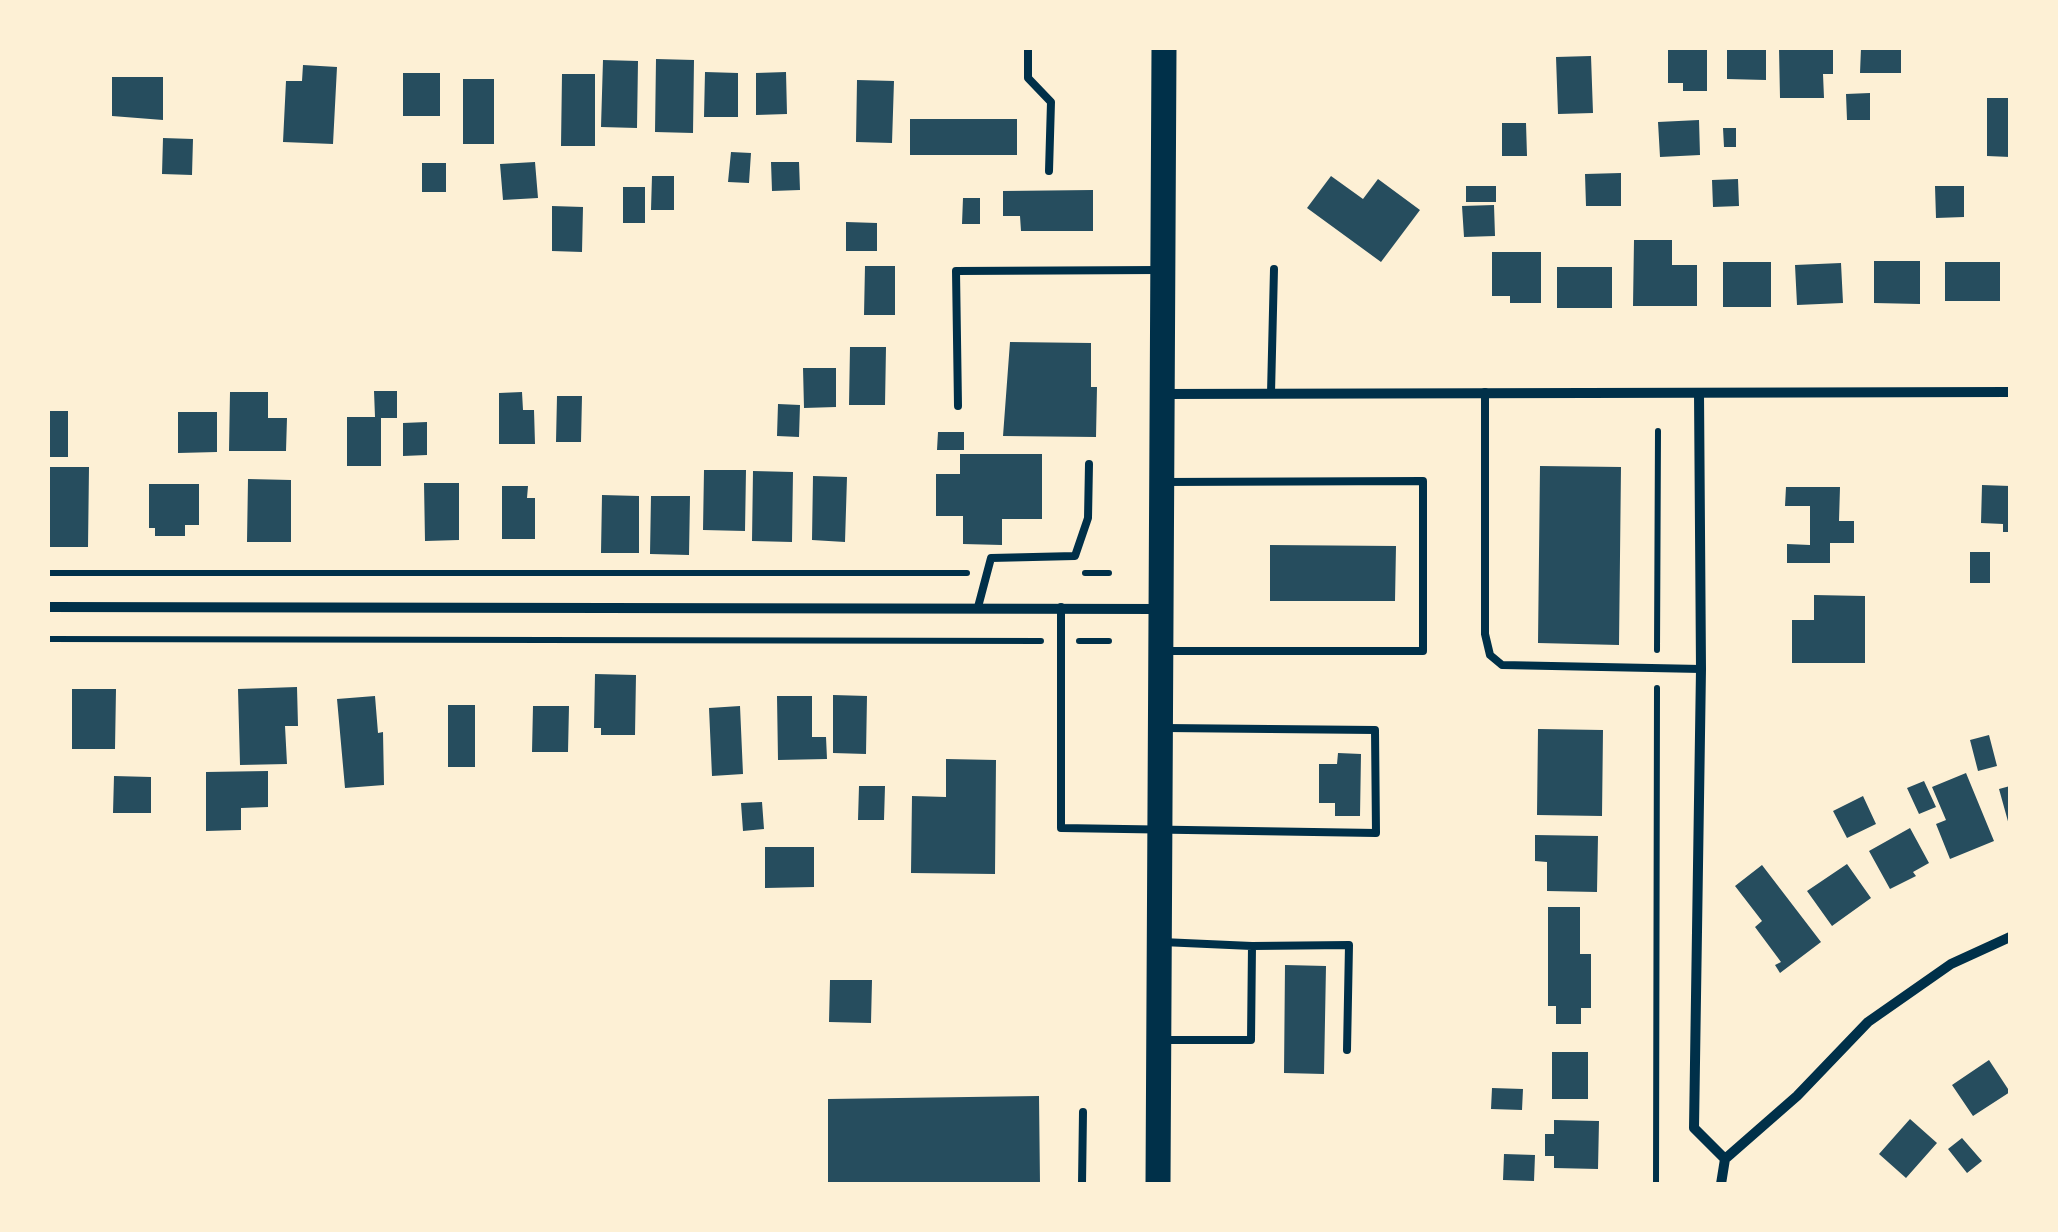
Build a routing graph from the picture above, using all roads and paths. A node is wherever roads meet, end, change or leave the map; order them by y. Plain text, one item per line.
1 (1028, 48) edge
2 (1164, 48) edge
3 (1050, 170) dead end
4 (1274, 269) dead end
5 (1162, 270) junction
6 (1485, 392) junction
7 (2010, 392) edge
8 (1698, 393) junction
9 (1161, 394) junction
10 (1271, 394) junction
11 (958, 406) dead end
12 (1658, 431) dead end
13 (1089, 464) dead end
14 (1161, 482) junction
15 (48, 573) edge
16 (987, 573) junction
17 (1074, 573) dead end
18 (1108, 573) dead end
19 (48, 606) edge
20 (978, 607) junction
21 (1061, 607) junction
22 (1161, 609) junction
23 (48, 639) edge
24 (1061, 641) junction
25 (1108, 641) dead end
26 (1161, 651) junction
27 (1657, 668) junction
28 (1701, 668) junction
29 (1161, 728) junction
30 (1160, 831) junction
31 (2010, 937) edge
32 (1160, 942) junction
33 (1252, 946) junction
34 (1159, 1040) junction
35 (1347, 1050) dead end
36 (1083, 1112) dead end
37 (1725, 1159) junction
38 (1082, 1184) edge
39 (1158, 1184) edge
40 (1656, 1184) edge
41 (1721, 1184) edge

1 - 3 lane
2 - 5 main road
4 - 10 lane
5 - 9 main road
5 - 11 lane
6 - 8 street
6 - 10 street
6 - 27 lane
7 - 8 street
8 - 28 street
9 - 10 street
9 - 14 main road
12 - 27 path
13 - 16 lane
14 - 22 main road
14 - 26 lane
15 - 16 path
16 - 20 lane
17 - 18 path
19 - 20 street
20 - 21 street
21 - 22 street
21 - 24 lane
22 - 26 main road
23 - 24 path
24 - 25 path
24 - 30 lane
26 - 29 main road
27 - 28 lane
27 - 40 path
28 - 37 street
29 - 30 main road
29 - 30 lane
30 - 32 main road
31 - 37 street
32 - 33 lane
32 - 34 main road
33 - 34 lane
33 - 35 lane
34 - 39 main road
36 - 38 lane
37 - 41 street

